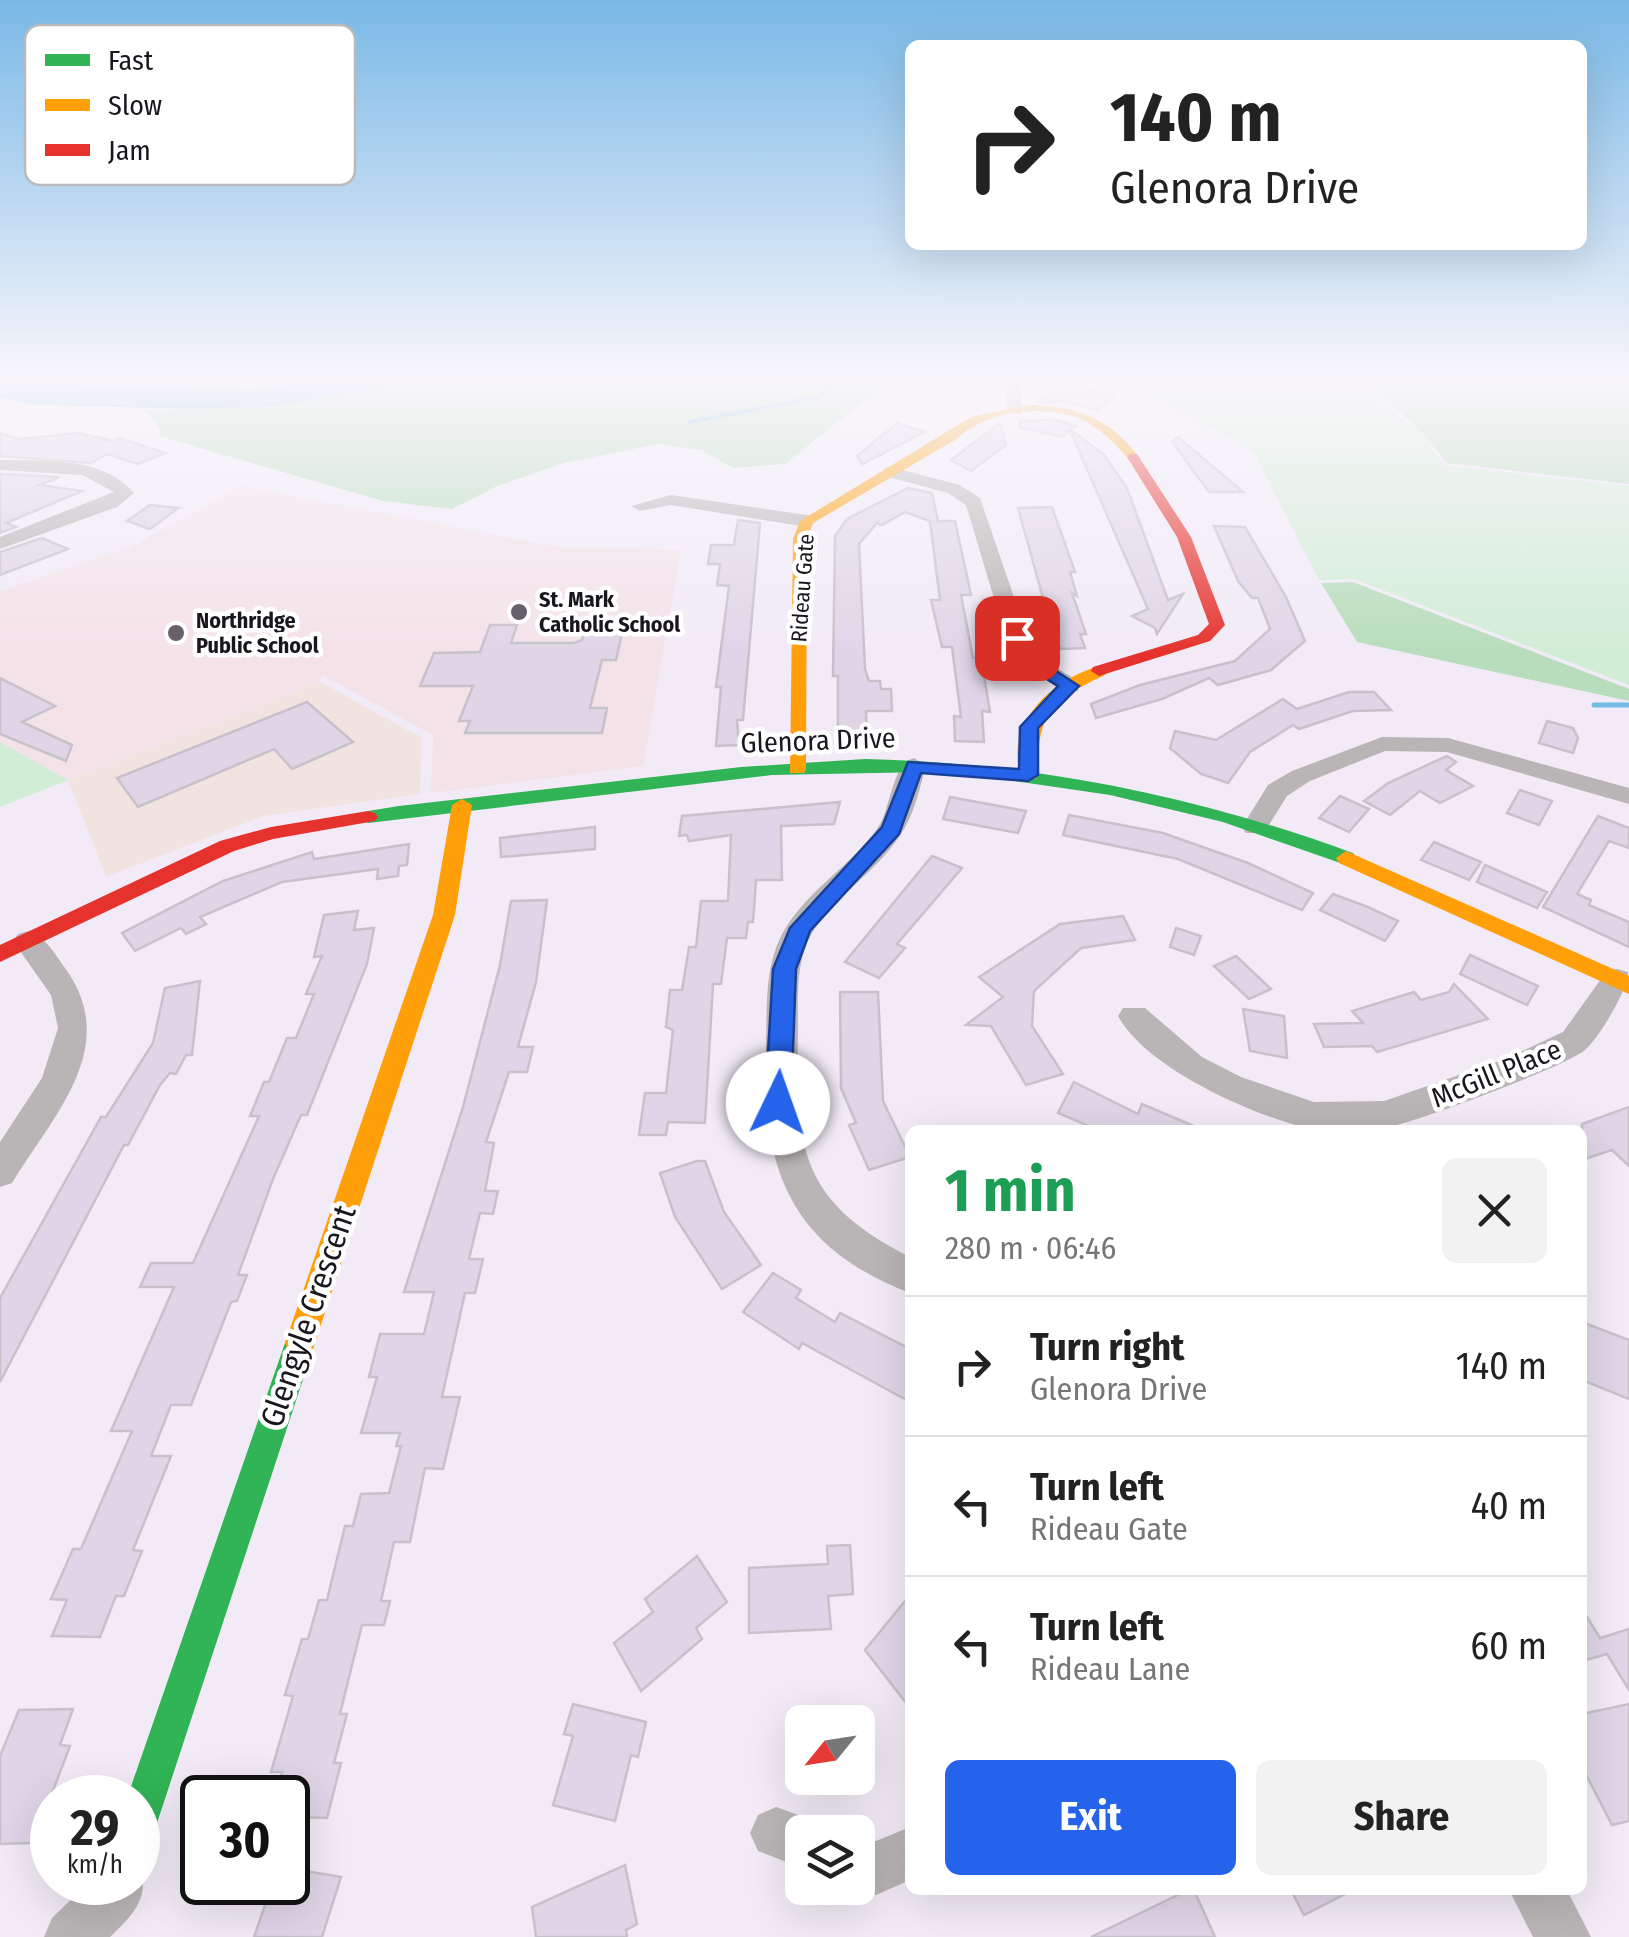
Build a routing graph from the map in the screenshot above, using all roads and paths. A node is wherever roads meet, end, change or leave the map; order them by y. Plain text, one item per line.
1 (80, 472) edge
2 (891, 472) edge
3 (892, 472) edge
4 (1148, 472) edge
5 (640, 506) dead end
6 (806, 521) junction
7 (0, 543) edge
8 (1070, 686) junction
9 (914, 766) junction
10 (797, 769) junction
11 (1028, 775) junction
12 (1629, 796) edge
13 (462, 805) junction
14 (1255, 826) junction
15 (14, 948) edge
16 (1623, 983) edge
17 (1134, 1016) dead end
18 (0, 1172) edge
19 (905, 1274) edge
20 (154, 1775) edge
21 (905, 1855) edge
22 (875, 1868) edge
23 (1539, 1895) edge
24 (104, 1905) edge
25 (71, 1937) edge
26 (1564, 1937) edge

1 - 7 street
2 - 6 street, Rideau Gate
3 - 8 street
4 - 8 street, Rideau Gate
5 - 6 street
6 - 10 street, Rideau Gate
8 - 11 street, Rideau Gate
9 - 10 street, Glenora Drive
9 - 11 street, Glenora Drive
9 - 19 street
10 - 13 street, Glenora Drive
11 - 14 street, Glenora Drive
12 - 14 street
13 - 15 street, Glenora Drive
13 - 20 street, Glengyle Crescent
14 - 16 street, Glenora Drive
15 - 18 street
16 - 17 street, McGill Place
21 - 22 street
23 - 26 street
24 - 25 street

